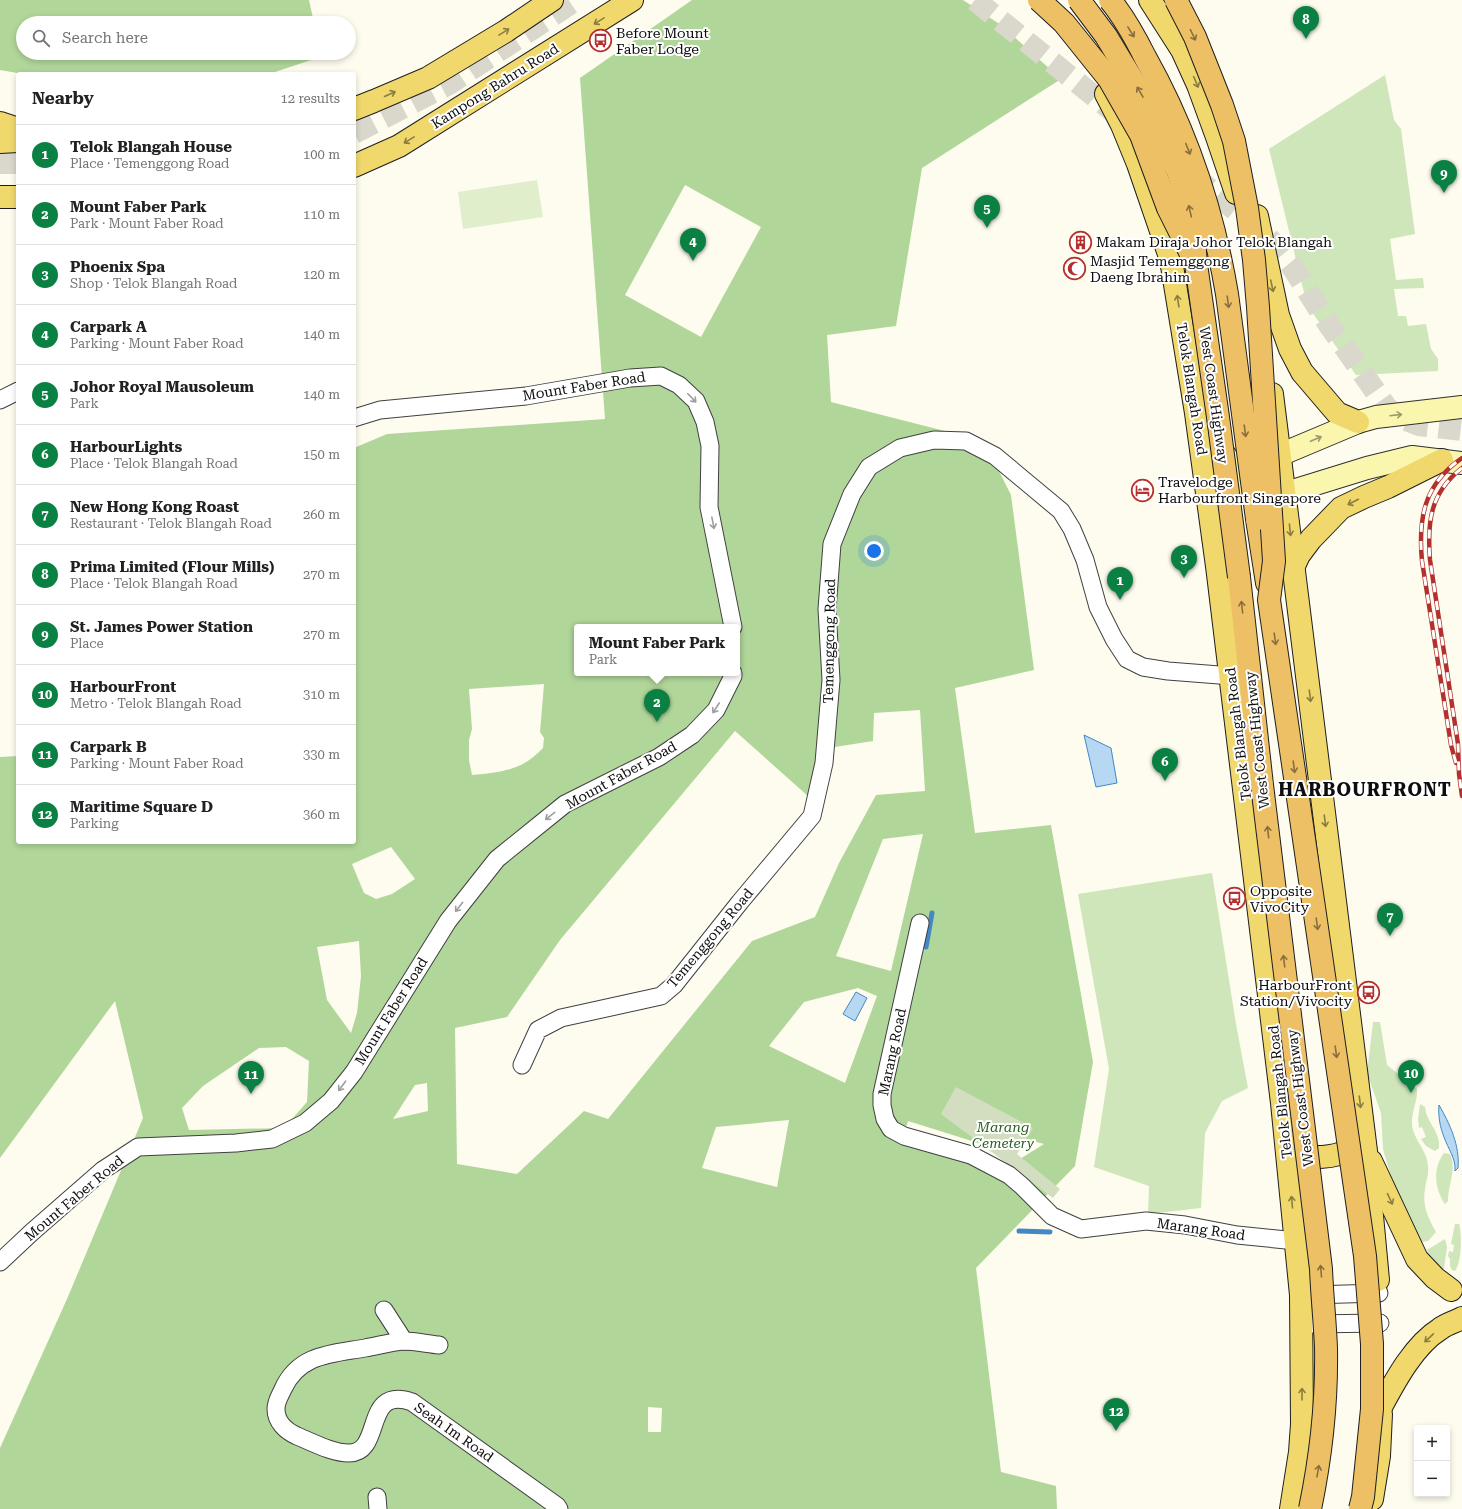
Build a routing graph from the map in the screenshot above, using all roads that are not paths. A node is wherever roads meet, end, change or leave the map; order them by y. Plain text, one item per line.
1 (552, 0) edge
2 (632, 0) edge
3 (1030, 0) edge
4 (1039, 0) edge
5 (1079, 0) edge
6 (1110, 0) edge
7 (1150, 0) edge
8 (1176, 0) edge
9 (356, 107) edge
10 (0, 123) edge
11 (16, 128) edge
12 (16, 141) edge
13 (0, 142) edge
14 (1220, 144) junction
15 (356, 165) edge
16 (0, 197) edge
17 (16, 197) edge
18 (1196, 264) junction
19 (16, 392) edge
20 (0, 400) edge
21 (1462, 407) edge
22 (1196, 413) junction
23 (356, 417) edge
24 (1358, 422) junction
25 (1280, 455) junction
26 (1452, 462) edge
27 (1242, 481) junction
28 (1286, 493) junction
29 (1215, 549) junction
30 (1293, 568) junction
31 (1269, 600) junction
32 (732, 624) edge
33 (733, 676) edge
34 (1232, 676) junction
35 (920, 922) dead end
36 (522, 1065) dead end
37 (1363, 1128) junction
38 (1286, 1134) junction
39 (1366, 1151) junction
40 (1296, 1241) junction
41 (0, 1262) edge
42 (1451, 1290) dead end
43 (1378, 1293) junction
44 (1301, 1295) junction
45 (384, 1310) dead end
46 (1462, 1318) edge
47 (1380, 1323) junction
48 (1302, 1324) junction
49 (404, 1341) junction
50 (439, 1345) dead end
51 (1382, 1407) junction
52 (559, 1509) edge
53 (1291, 1509) edge
54 (1310, 1509) edge
55 (1360, 1509) edge
56 (1370, 1509) edge

9 -> 1 main road
2 -> 15 main road, Kampong Bahru Road
22 -> 3 main road, Telok Blangah Road
4 - 18 highway, bridge
18 -> 5 highway, West Coast Highway, bridge
6 -> 31 highway, West Coast Highway, bridge
7 -> 14 main road
8 -> 31 highway, bridge
10 - 11 main road
12 - 13 main road
14 -> 24 main road
14 - 25 main road
16 - 17 main road
54 -> 18 highway, West Coast Highway, bridge
19 - 20 street
24 -> 21 main road
22 - 27 main road
22 - 29 main road, Telok Blangah Road
23 -> 32 street, Mount Faber Road
25 -> 24 main road
25 - 27 main road
25 - 28 main road
26 - 28 main road
26 -> 30 main road
27 - 28 main road
27 - 29 main road
28 -> 30 main road
29 - 34 main road, Telok Blangah Road
30 -> 37 main road
31 -> 55 highway, West Coast Highway, bridge
33 -> 41 street, Mount Faber Road
34 - 36 street, Temenggong Road
34 - 38 main road, Telok Blangah Road
35 - 40 street, Marang Road
37 - 38 main road
37 - 39 main road
40 -> 38 main road, Telok Blangah Road
39 -> 42 main road
39 - 43 main road
40 - 44 main road, Telok Blangah Road
43 - 44 street
43 - 47 main road
44 - 48 main road, Telok Blangah Road
45 - 49 street
46 -> 51 main road
47 - 48 street
47 - 51 main road
53 -> 48 main road, Telok Blangah Road
49 - 50 street, Seah Im Road
49 - 52 street, Seah Im Road
51 - 56 main road

